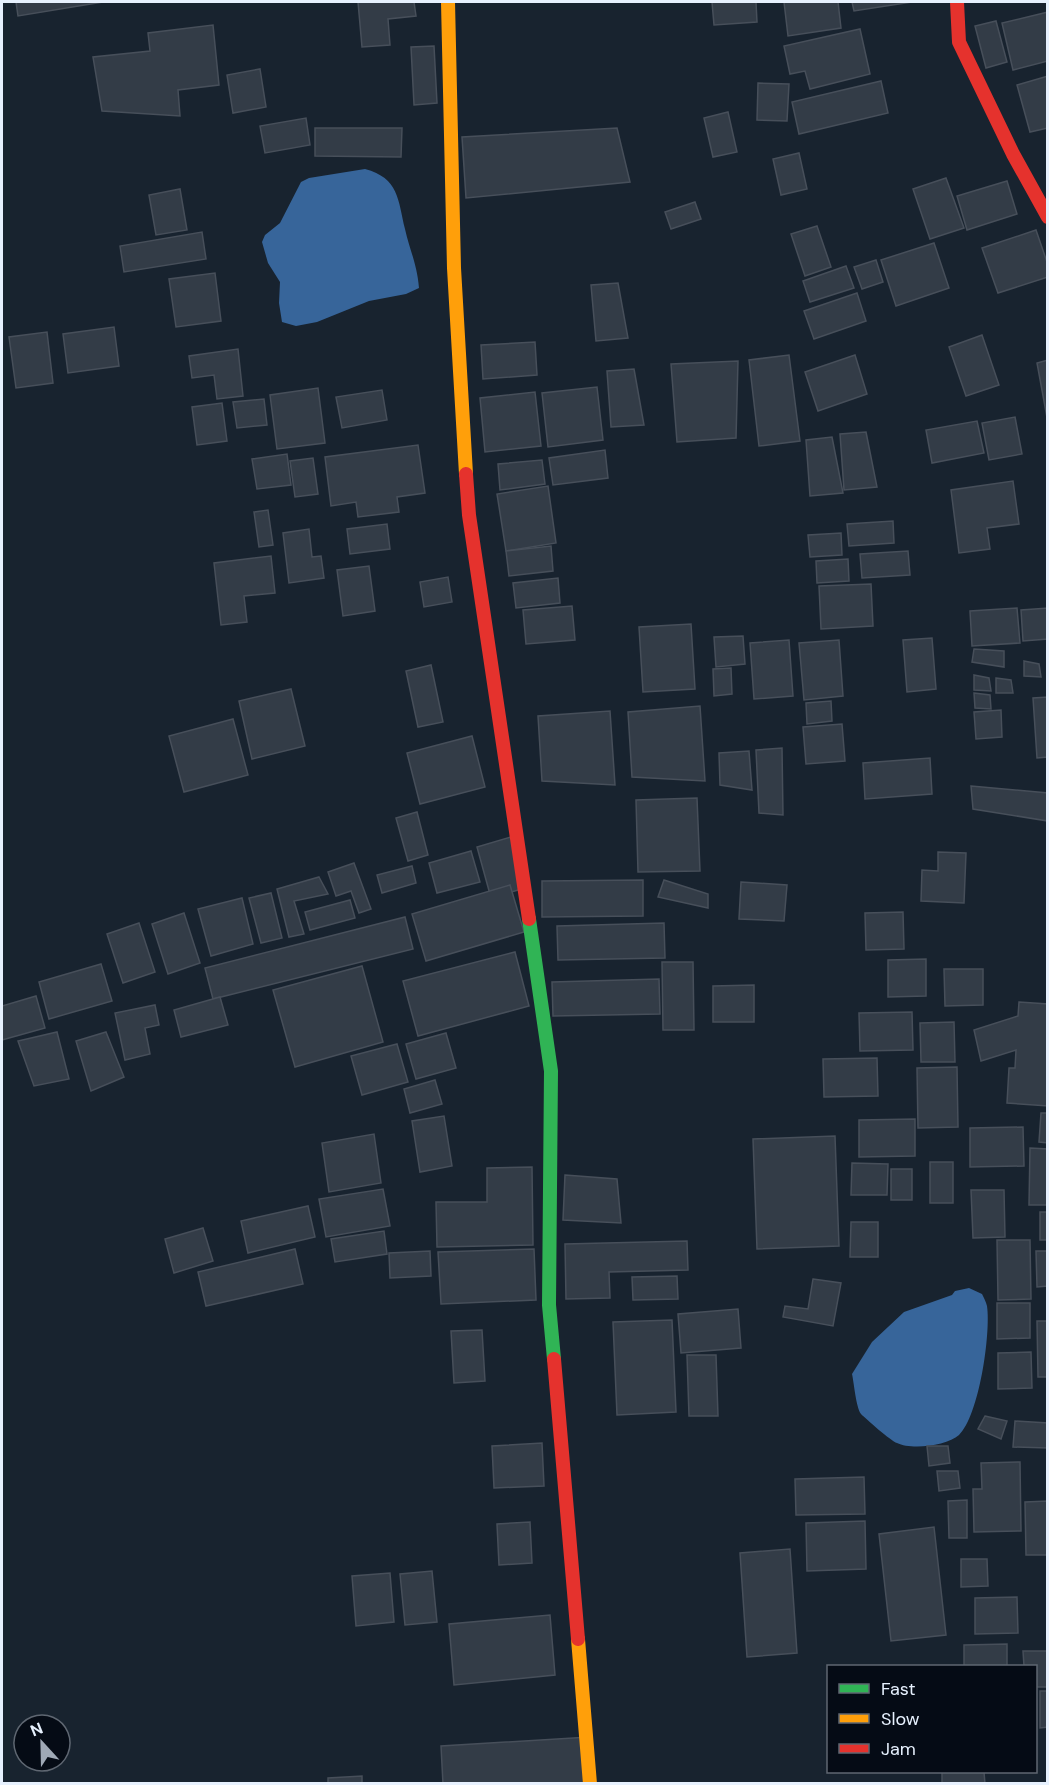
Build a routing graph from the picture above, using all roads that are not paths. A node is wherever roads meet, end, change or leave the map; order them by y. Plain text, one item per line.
1 (448, 2) edge
2 (957, 2) edge
3 (1047, 218) edge
4 (590, 1784) edge

1 - 4 street
2 - 3 street

